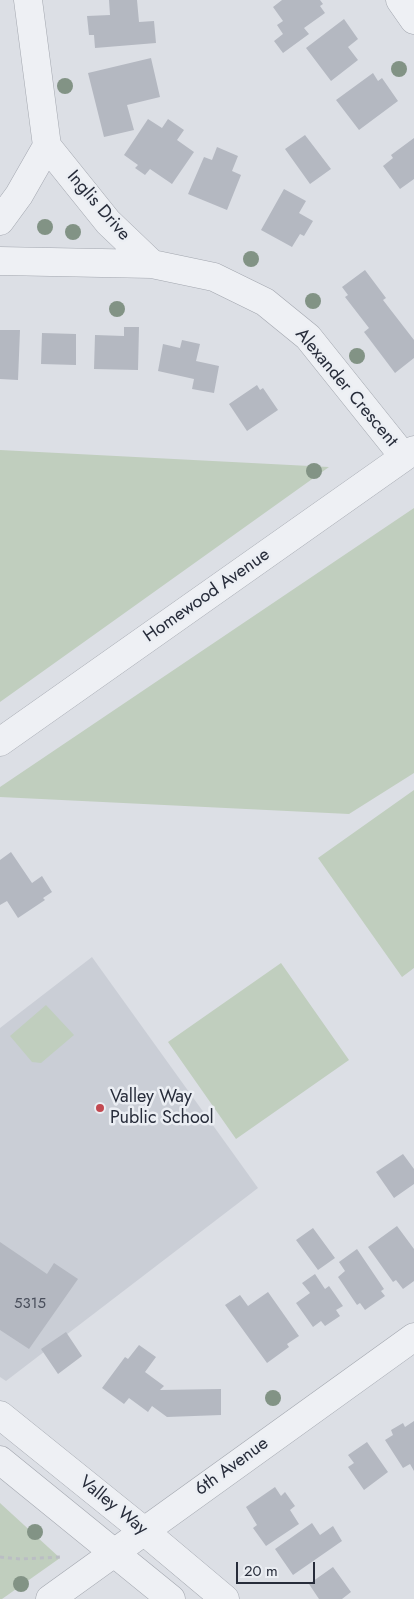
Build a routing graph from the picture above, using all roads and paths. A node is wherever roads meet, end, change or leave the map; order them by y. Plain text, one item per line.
1 (28, 0) edge
2 (400, 0) edge
3 (414, 20) edge
4 (47, 146) junction
5 (0, 221) edge
6 (0, 261) edge
7 (152, 264) junction
8 (409, 454) edge
9 (0, 742) edge
10 (414, 1337) edge
11 (0, 1415) edge
12 (0, 1460) edge
13 (144, 1531) junction
14 (115, 1552) junction
15 (0, 1557) edge
16 (93, 1568) junction
17 (50, 1599) edge
18 (172, 1599) edge
19 (225, 1599) edge

1 - 4 street
2 - 3 street
4 - 5 street
4 - 7 street, Inglis Drive
6 - 7 street, Alexander Crescent
7 - 8 street, Alexander Crescent
8 - 9 street, Homewood Avenue
10 - 13 street, 6th Avenue
11 - 13 street, Valley Way
12 - 14 street, Valley Way
13 - 14 street, 6th Avenue
13 - 19 street, Valley Way
14 - 16 street, 6th Avenue
14 - 18 street, Valley Way
15 - 16 path
16 - 17 street, 6th Avenue

